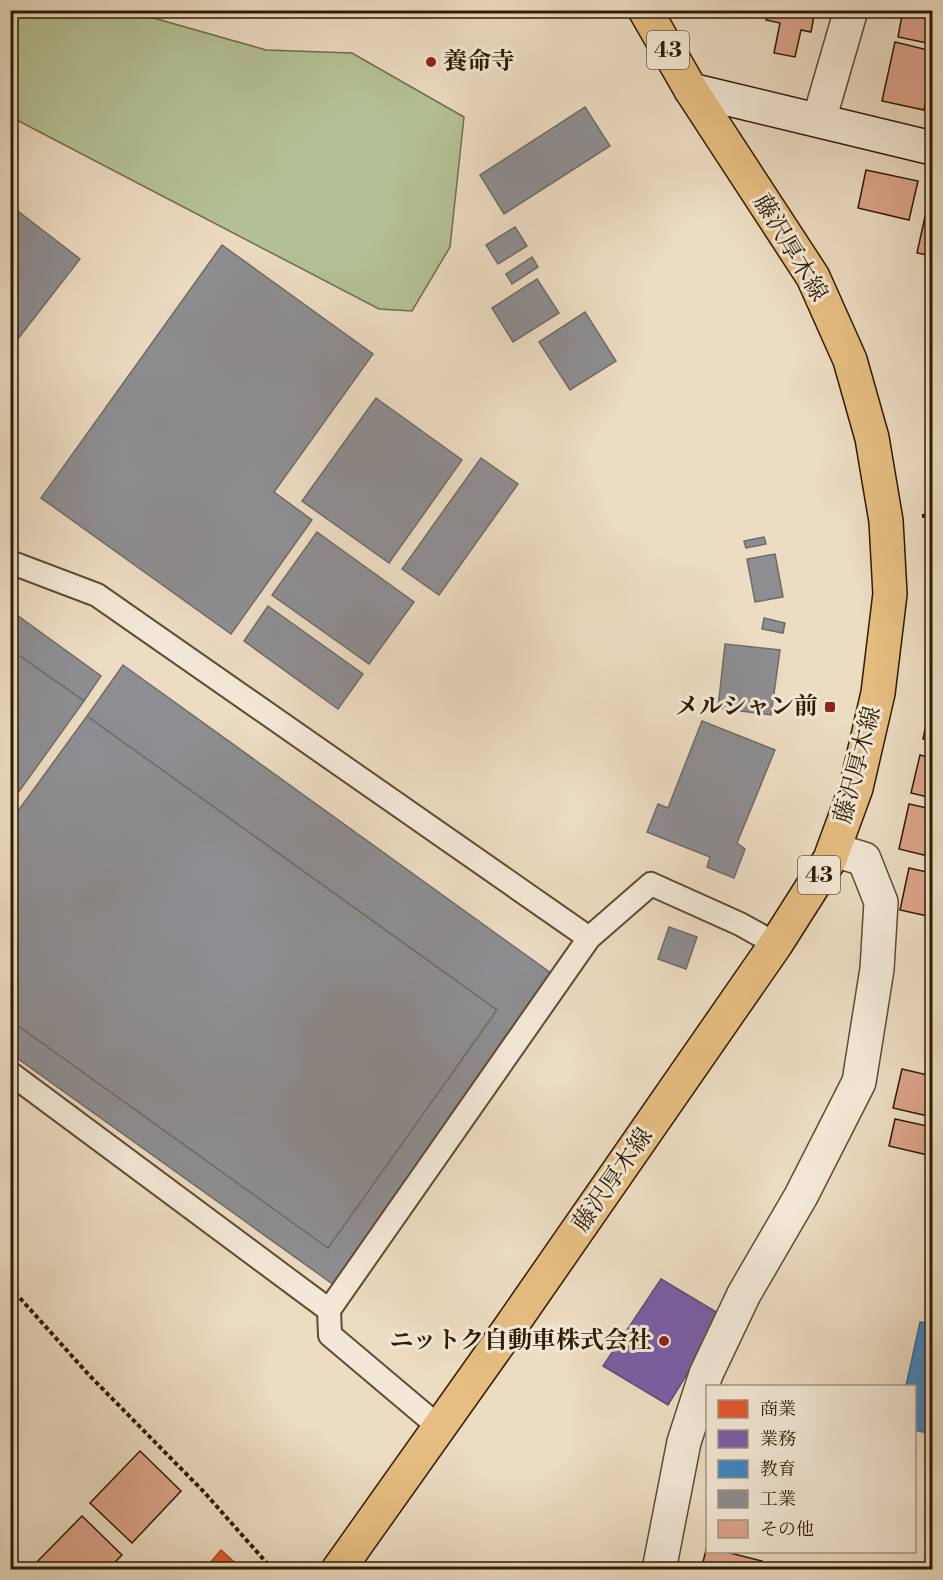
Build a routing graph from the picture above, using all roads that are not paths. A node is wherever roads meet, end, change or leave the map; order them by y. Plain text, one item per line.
1 (645, 10) edge
2 (851, 10) edge
3 (691, 90) junction
4 (819, 120) junction
5 (933, 148) edge
6 (10, 562) edge
7 (834, 850) junction
8 (589, 938) junction
9 (776, 944) junction
10 (10, 1073) edge
11 (329, 1310) junction
12 (439, 1428) junction
13 (338, 1569) edge
14 (659, 1569) edge

1 - 3 main road, 藤沢厚木線 / 43
2 - 4 street
3 - 4 street
3 - 7 main road, 藤沢厚木線 / 43
4 - 5 street
6 - 8 lane
7 - 9 main road, 藤沢厚木線 / 43
7 - 14 street
8 - 9 lane
8 - 11 lane
9 - 12 main road, 藤沢厚木線 / 43
10 - 11 lane
11 - 12 lane
12 - 13 main road, 藤沢厚木線 / 43

